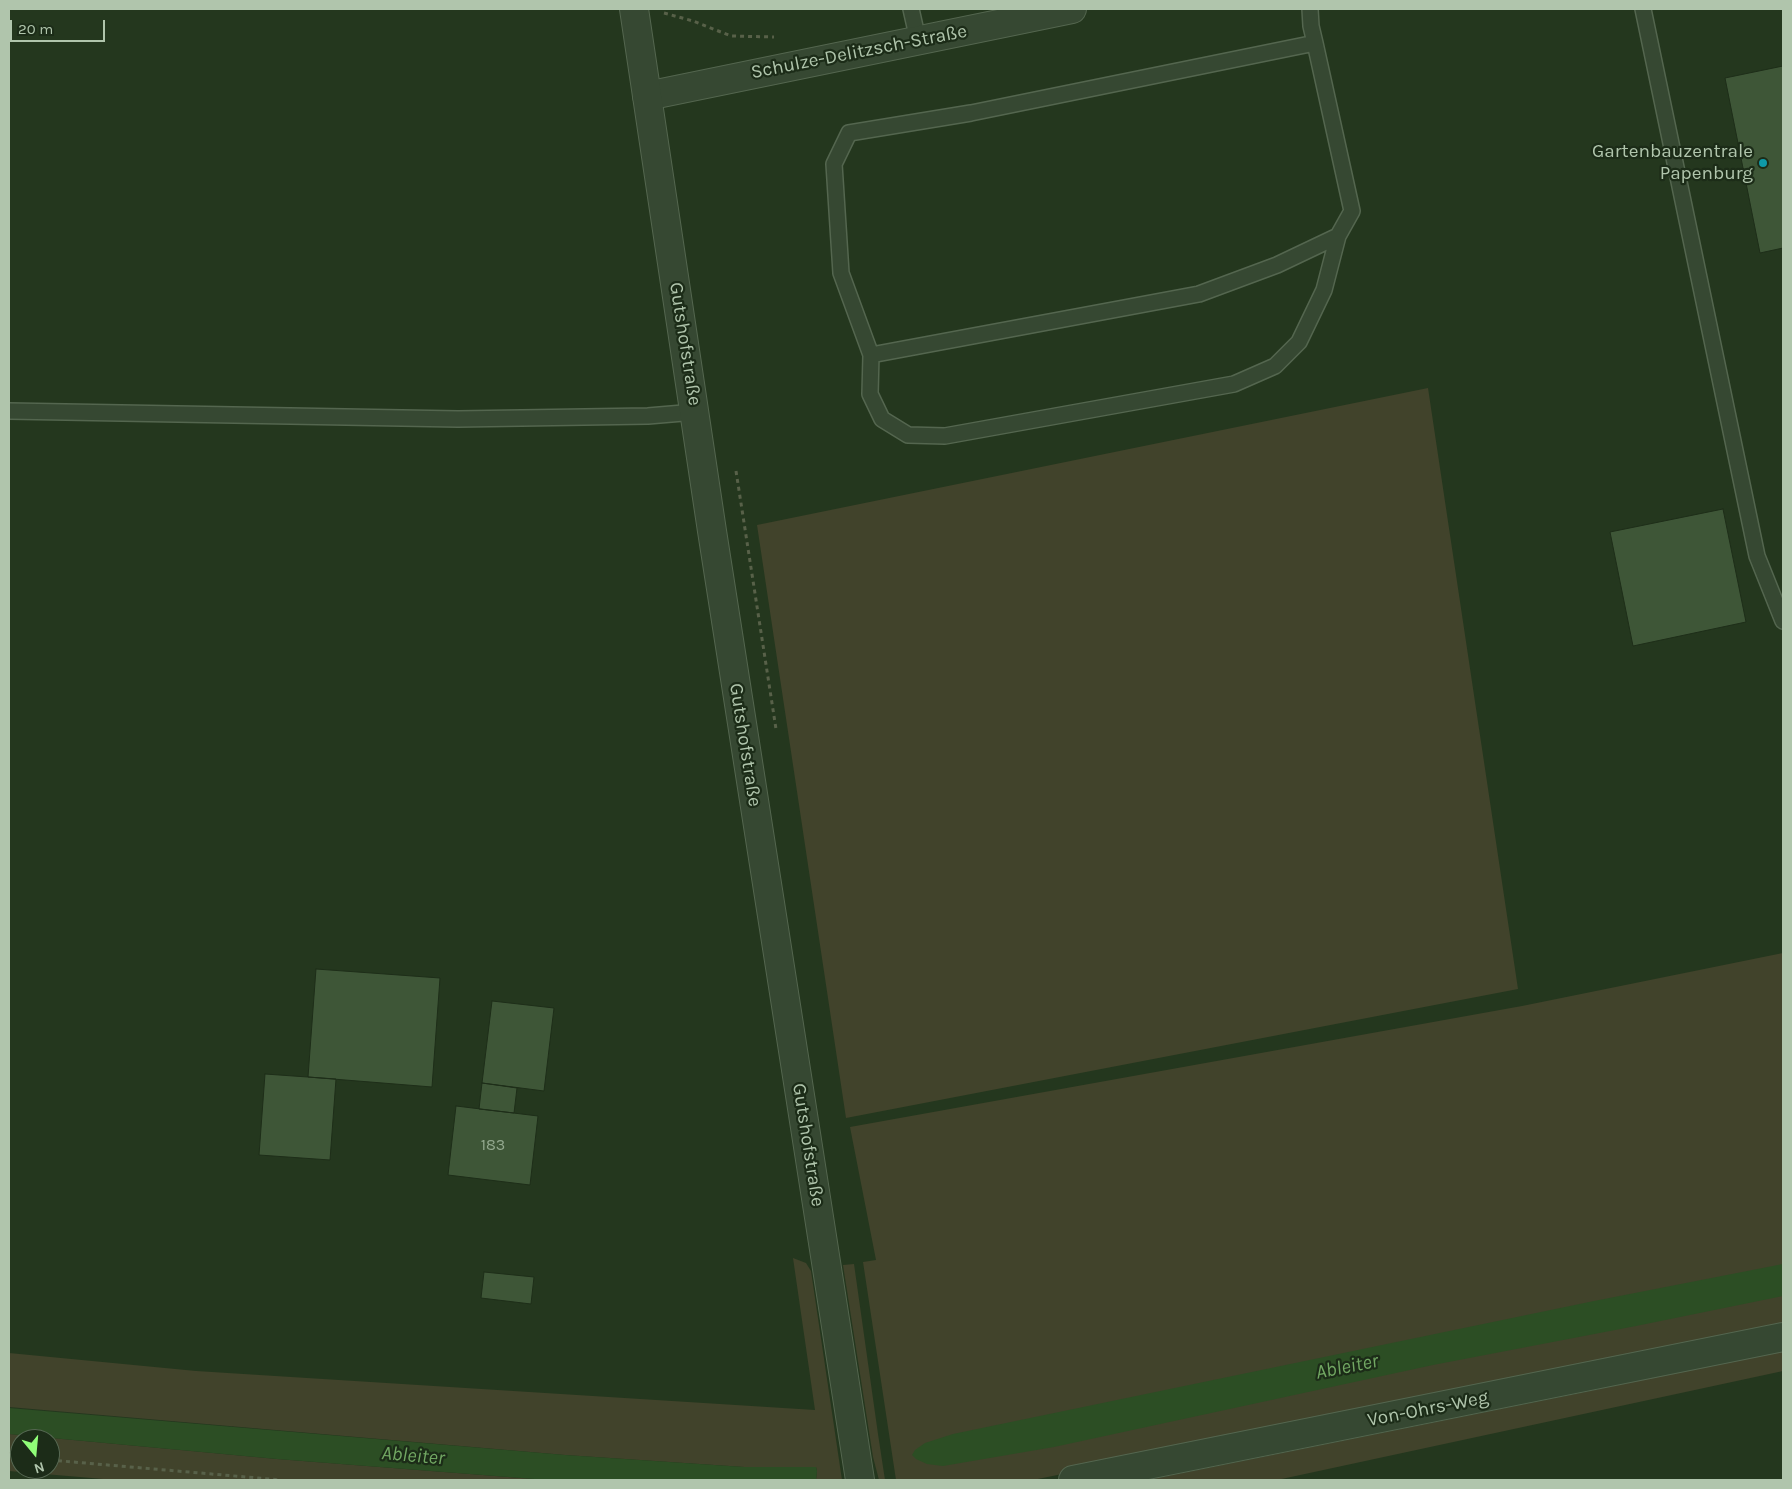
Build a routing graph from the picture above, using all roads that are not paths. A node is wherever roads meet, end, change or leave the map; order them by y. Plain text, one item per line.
1 (634, 9) edge
2 (911, 9) edge
3 (1072, 9) edge
4 (1310, 9) edge
5 (1644, 9) edge
6 (918, 40) junction
7 (1315, 44) junction
8 (647, 96) junction
9 (1338, 236) junction
10 (870, 355) junction
11 (9, 411) edge
12 (695, 412) junction
13 (1783, 621) edge
14 (1783, 1337) edge
15 (860, 1480) edge
16 (1072, 1480) edge

1 - 8 street, Gutshofstraße
2 - 6 lane
3 - 6 street, Schulze-Delitzsch-Straße
4 - 7 lane
5 - 13 lane
6 - 8 street, Schulze-Delitzsch-Straße
7 - 9 lane
7 - 10 lane
8 - 12 street, Gutshofstraße
9 - 10 lane
9 - 10 lane
11 - 12 lane
12 - 15 street, Gutshofstraße
14 - 16 street, Von-Ohrs-Weg

